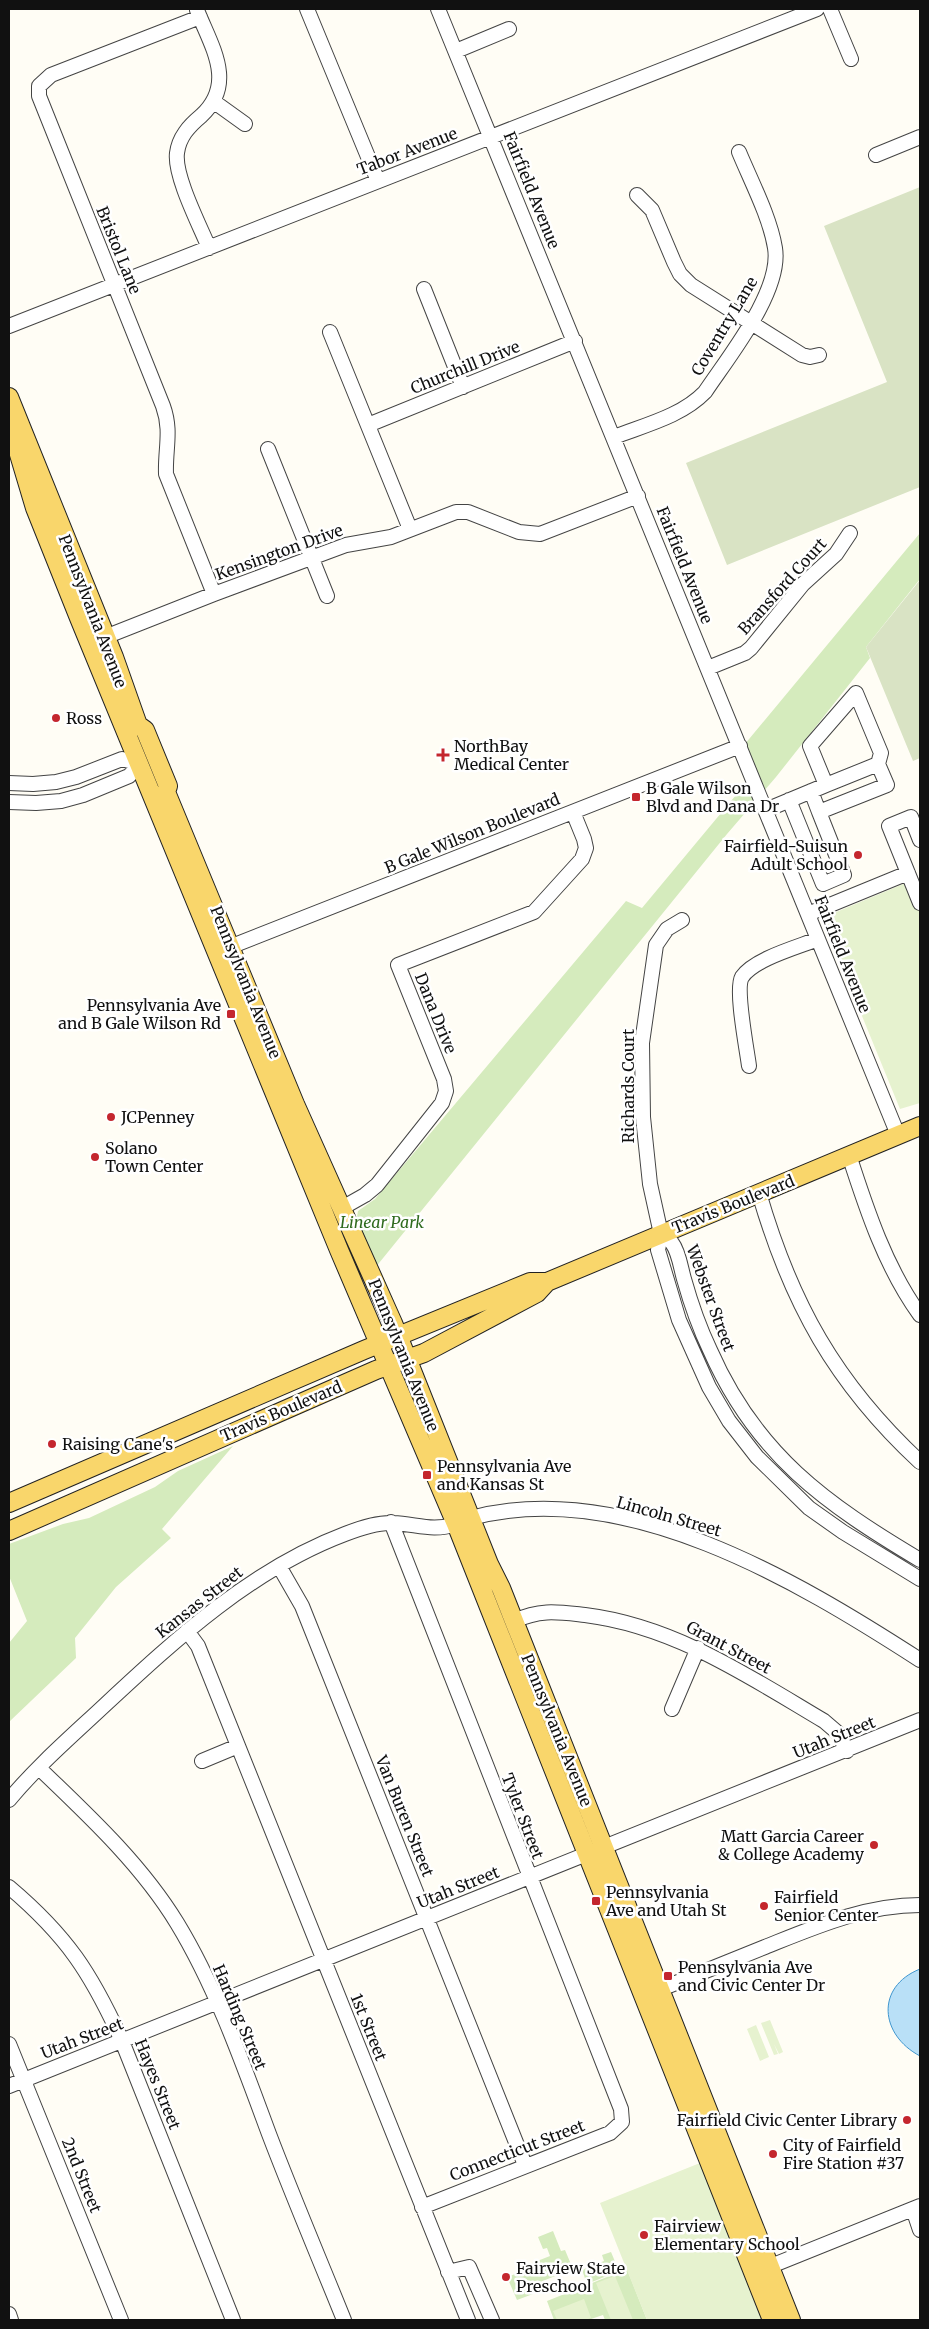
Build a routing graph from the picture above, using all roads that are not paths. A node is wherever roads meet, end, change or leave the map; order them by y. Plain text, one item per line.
1 (307, 9) edge
2 (438, 9) edge
3 (817, 9) edge
4 (830, 9) edge
5 (796, 12) edge
6 (198, 13) edge
7 (509, 29) dead end
8 (456, 51) junction
9 (851, 59) dead end
10 (213, 101) junction
11 (245, 124) dead end
12 (491, 137) junction
13 (920, 138) edge
14 (739, 152) dead end
15 (876, 155) dead end
16 (378, 181) junction
17 (636, 195) dead end
18 (209, 248) junction
19 (114, 284) junction
20 (424, 290) dead end
21 (751, 322) junction
22 (9, 326) edge
23 (330, 332) dead end
24 (574, 341) junction
25 (819, 355) dead end
26 (463, 387) junction
27 (9, 396) edge
28 (9, 421) edge
29 (368, 425) junction
30 (614, 437) junction
31 (268, 449) dead end
32 (638, 496) junction
33 (410, 529) junction
34 (850, 533) dead end
35 (312, 558) junction
36 (65, 582) junction
37 (214, 594) junction
38 (326, 596) dead end
39 (105, 637) junction
40 (95, 655) junction
41 (708, 668) junction
42 (138, 725) junction
43 (740, 746) junction
44 (140, 764) junction
45 (878, 764) junction
46 (9, 783) edge
47 (826, 785) junction
48 (811, 791) junction
49 (166, 792) junction
50 (790, 800) junction
51 (9, 802) edge
52 (766, 810) junction
53 (573, 812) junction
54 (819, 812) junction
55 (920, 840) edge
56 (908, 873) junction
57 (920, 903) edge
58 (808, 914) junction
59 (682, 920) dead end
60 (818, 939) junction
61 (224, 949) junction
62 (749, 1066) dead end
63 (920, 1126) edge
64 (898, 1135) junction
65 (849, 1156) junction
66 (759, 1193) junction
67 (342, 1208) junction
68 (661, 1234) junction
69 (547, 1282) junction
70 (920, 1315) edge
71 (398, 1336) junction
72 (379, 1344) junction
73 (407, 1359) junction
74 (388, 1366) junction
75 (920, 1462) edge
76 (9, 1503) edge
77 (464, 1521) junction
78 (391, 1522) junction
79 (9, 1531) edge
80 (920, 1560) edge
81 (279, 1566) junction
82 (920, 1578) edge
83 (514, 1621) junction
84 (187, 1631) junction
85 (698, 1648) junction
86 (920, 1660) edge
87 (672, 1709) dead end
88 (920, 1720) edge
89 (238, 1746) junction
90 (847, 1751) junction
91 (202, 1761) dead end
92 (39, 1768) junction
93 (9, 1800) edge
94 (604, 1848) junction
95 (588, 1854) junction
96 (529, 1878) junction
97 (9, 1887) edge
98 (920, 1905) edge
99 (426, 1918) junction
100 (323, 1960) junction
101 (660, 1990) junction
102 (644, 1996) junction
103 (216, 2003) junction
104 (122, 2041) junction
105 (9, 2044) edge
106 (25, 2079) junction
107 (9, 2086) edge
108 (622, 2122) joint
109 (525, 2166) junction
110 (422, 2207) junction
111 (916, 2208) edge
112 (920, 2230) edge
113 (770, 2266) junction
114 (448, 2272) junction
115 (753, 2273) junction
116 (9, 2314) edge
117 (11, 2320) edge
118 (121, 2320) edge
119 (233, 2320) edge
120 (344, 2320) edge
121 (468, 2320) edge
122 (492, 2320) edge
123 (772, 2320) edge
124 (791, 2320) edge

1 - 16 street
2 - 8 street, Fairfield Avenue
3 - 5 street, Tabor Avenue
4 - 9 street
5 - 12 street, Tabor Avenue
6 - 10 street
6 - 19 street, Bristol Lane
7 - 8 street
8 - 12 street, Fairfield Avenue
10 - 11 street
10 - 18 street
12 - 16 street, Tabor Avenue
12 - 24 street, Fairfield Avenue
13 - 15 street
14 - 21 street, Coventry Lane
16 - 18 street, Tabor Avenue
17 - 21 street
18 - 19 street, Tabor Avenue
19 - 22 street, Tabor Avenue
19 - 37 street, Bristol Lane
20 - 26 street
21 - 25 street
21 - 30 street, Coventry Lane
23 - 29 street
24 - 26 street, Churchill Drive
24 - 30 street, Fairfield Avenue
26 - 29 street, Churchill Drive
27 - 39 main road, Pennsylvania Avenue
28 - 36 main road, Pennsylvania Avenue
29 - 33 street
30 - 32 street, Fairfield Avenue
31 - 35 street
32 - 33 street, Kensington Drive
32 - 41 street, Fairfield Avenue
33 - 35 street, Kensington Drive
34 - 41 street, Bransford Court
35 - 37 street, Kensington Drive
35 - 38 street
36 - 39 main road
36 - 40 main road, Pennsylvania Avenue
37 - 39 street, Kensington Drive
39 - 40 main road
39 - 42 main road, Pennsylvania Avenue
40 - 44 main road, Pennsylvania Avenue
41 - 43 street, Fairfield Avenue
42 - 44 main road
42 - 49 main road, Pennsylvania Avenue
43 - 52 street, Fairfield Avenue
43 - 53 street, B Gale Wilson Boulevard
44 - 46 street
44 - 49 main road
44 - 51 street
44 - 61 main road, Pennsylvania Avenue
45 - 47 street
45 - 47 street
45 - 54 street
47 - 48 street
48 - 50 street
48 - 54 street
49 - 61 main road, Pennsylvania Avenue
50 - 52 street
50 - 54 street
52 - 58 street, Fairfield Avenue
53 - 61 street, B Gale Wilson Boulevard
53 - 67 street, Dana Drive
55 - 56 street
56 - 57 street
56 - 58 street
58 - 60 street, Fairfield Avenue
59 - 68 street, Richards Court
60 - 62 street
60 - 64 street, Fairfield Avenue
61 - 67 main road, Pennsylvania Avenue
61 - 72 main road, Pennsylvania Avenue
63 - 64 main road, Travis Boulevard
64 - 65 main road, Travis Boulevard
65 - 66 main road, Travis Boulevard
65 - 70 street
66 - 68 main road, Travis Boulevard
66 - 75 street
67 - 71 main road, Pennsylvania Avenue
68 - 69 main road, Travis Boulevard
68 - 80 street, Webster Street
68 - 82 street, Webster Street
69 - 71 main road, Travis Boulevard
69 - 73 main road, Travis Boulevard
71 - 72 main road, Travis Boulevard
71 - 73 main road, Pennsylvania Avenue
72 - 74 main road, Pennsylvania Avenue
72 - 76 main road, Travis Boulevard
73 - 74 main road, Travis Boulevard
73 - 77 main road, Pennsylvania Avenue
74 - 77 main road, Pennsylvania Avenue
74 - 79 main road, Travis Boulevard
77 - 78 street, Kansas Street
77 - 83 main road, Pennsylvania Avenue
77 - 86 street, Lincoln Street
77 - 95 main road, Pennsylvania Avenue
78 - 81 street, Kansas Street
78 - 96 street, Tyler Street
81 - 84 street, Kansas Street
81 - 99 street, Van Buren Street
83 - 85 street, Grant Street
83 - 94 main road, Pennsylvania Avenue
84 - 89 street, 1st Street
84 - 92 street, Kansas Street
85 - 87 street
85 - 90 street, Grant Street
88 - 90 street, Utah Street
89 - 91 street
89 - 100 street, 1st Street
90 - 94 street, Utah Street
92 - 93 street, Kansas Street
92 - 103 street, Harding Street
94 - 95 street, Utah Street
94 - 101 main road, Pennsylvania Avenue
95 - 96 street, Utah Street
95 - 102 main road, Pennsylvania Avenue
96 - 99 street, Utah Street
96 - 108 street, Tyler Street
97 - 104 street, Hayes Street
98 - 101 street
99 - 100 street, Utah Street
99 - 109 street, Van Buren Street
100 - 103 street, Utah Street
100 - 110 street, 1st Street
101 - 102 street
101 - 113 main road, Pennsylvania Avenue
102 - 115 main road, Pennsylvania Avenue
103 - 104 street, Utah Street
103 - 120 street, Harding Street
104 - 106 street, Utah Street
104 - 119 street, Hayes Street
105 - 106 street, 2nd Street
106 - 107 street, Utah Street
106 - 118 street, 2nd Street
108 - 109 street, Connecticut Street
109 - 110 street, Connecticut Street
110 - 114 street, 1st Street
111 - 112 street
111 - 113 street
113 - 115 street
113 - 124 main road, Pennsylvania Avenue
114 - 121 street, 1st Street
114 - 122 street
115 - 123 main road, Pennsylvania Avenue
116 - 117 street

